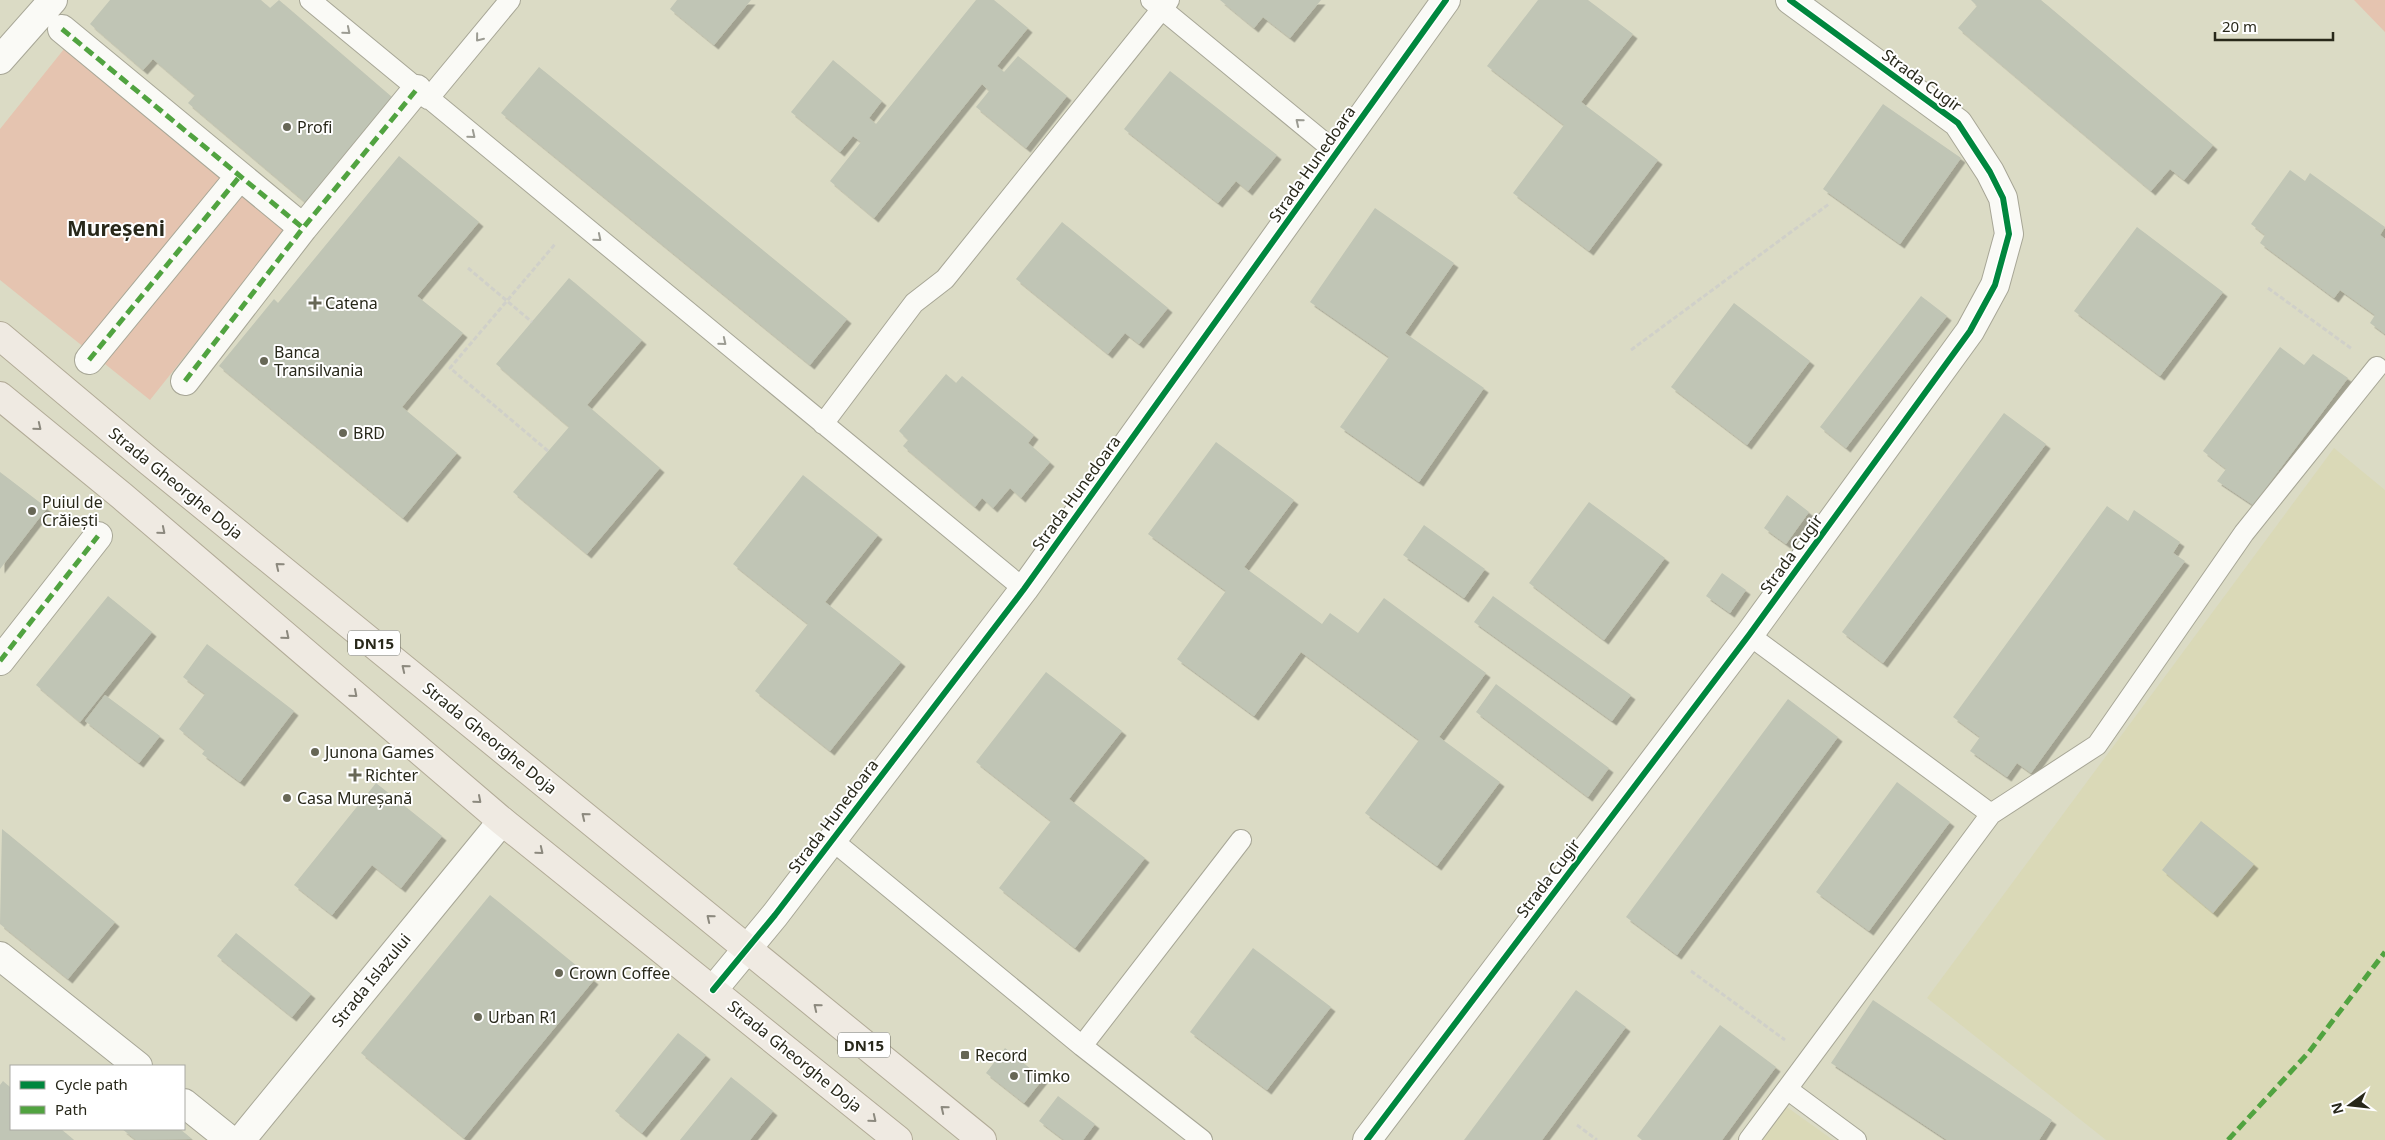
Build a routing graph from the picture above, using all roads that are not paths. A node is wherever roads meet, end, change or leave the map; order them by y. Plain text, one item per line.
1 (53, 0) edge
2 (310, 0) edge
3 (510, 0) edge
4 (1446, 0) edge
5 (1790, 0) edge
6 (1160, 3) edge
7 (62, 29) dead end
8 (0, 60) edge
9 (423, 94) junction
10 (1337, 152) junction
11 (240, 176) junction
12 (303, 228) junction
13 (0, 336) edge
14 (89, 360) dead end
15 (2377, 368) road end
16 (185, 381) dead end
17 (0, 396) edge
18 (824, 424) junction
19 (98, 536) dead end
20 (1024, 589) junction
21 (1749, 635) junction
22 (0, 661) edge
23 (1991, 814) junction
24 (502, 821) junction
25 (832, 840) junction
26 (1241, 840) dead end
27 (748, 949) junction
28 (0, 956) edge
29 (713, 990) junction
30 (1082, 1046) junction
31 (137, 1065) edge
32 (1787, 1090) junction
33 (185, 1104) edge
34 (230, 1140) edge
35 (241, 1140) edge
36 (898, 1140) edge
37 (982, 1140) edge
38 (1202, 1140) edge
39 (1367, 1140) edge
40 (1749, 1140) edge
41 (1856, 1140) edge

1 - 8 street
2 -> 9 lane
3 -> 9 lane
4 - 10 street, Strada Hunedoara
5 - 21 street, Strada Cugir
10 -> 6 lane
6 - 18 lane
7 - 11 street
9 - 12 street
9 -> 18 lane
10 - 20 street, Strada Hunedoara
11 - 12 street
11 - 14 street
12 - 16 street
27 -> 13 main road, Strada Gheorghe Doja / DN15
15 - 23 lane
17 -> 24 main road, Strada Gheorghe Doja
18 - 20 lane
19 - 22 street
20 - 25 street, Strada Hunedoara
21 - 23 lane
21 - 39 street, Strada Cugir
23 - 32 lane
24 -> 29 main road, Strada Gheorghe Doja
24 - 35 street, Strada Islazului
25 - 27 street, Strada Hunedoara
25 - 30 lane
26 - 30 lane
27 - 29 street, Strada Hunedoara
37 -> 27 main road, Strada Gheorghe Doja / DN15
28 - 31 street
29 -> 36 main road, Strada Gheorghe Doja
30 - 38 lane
32 - 40 lane
32 - 41 lane
33 - 34 street

